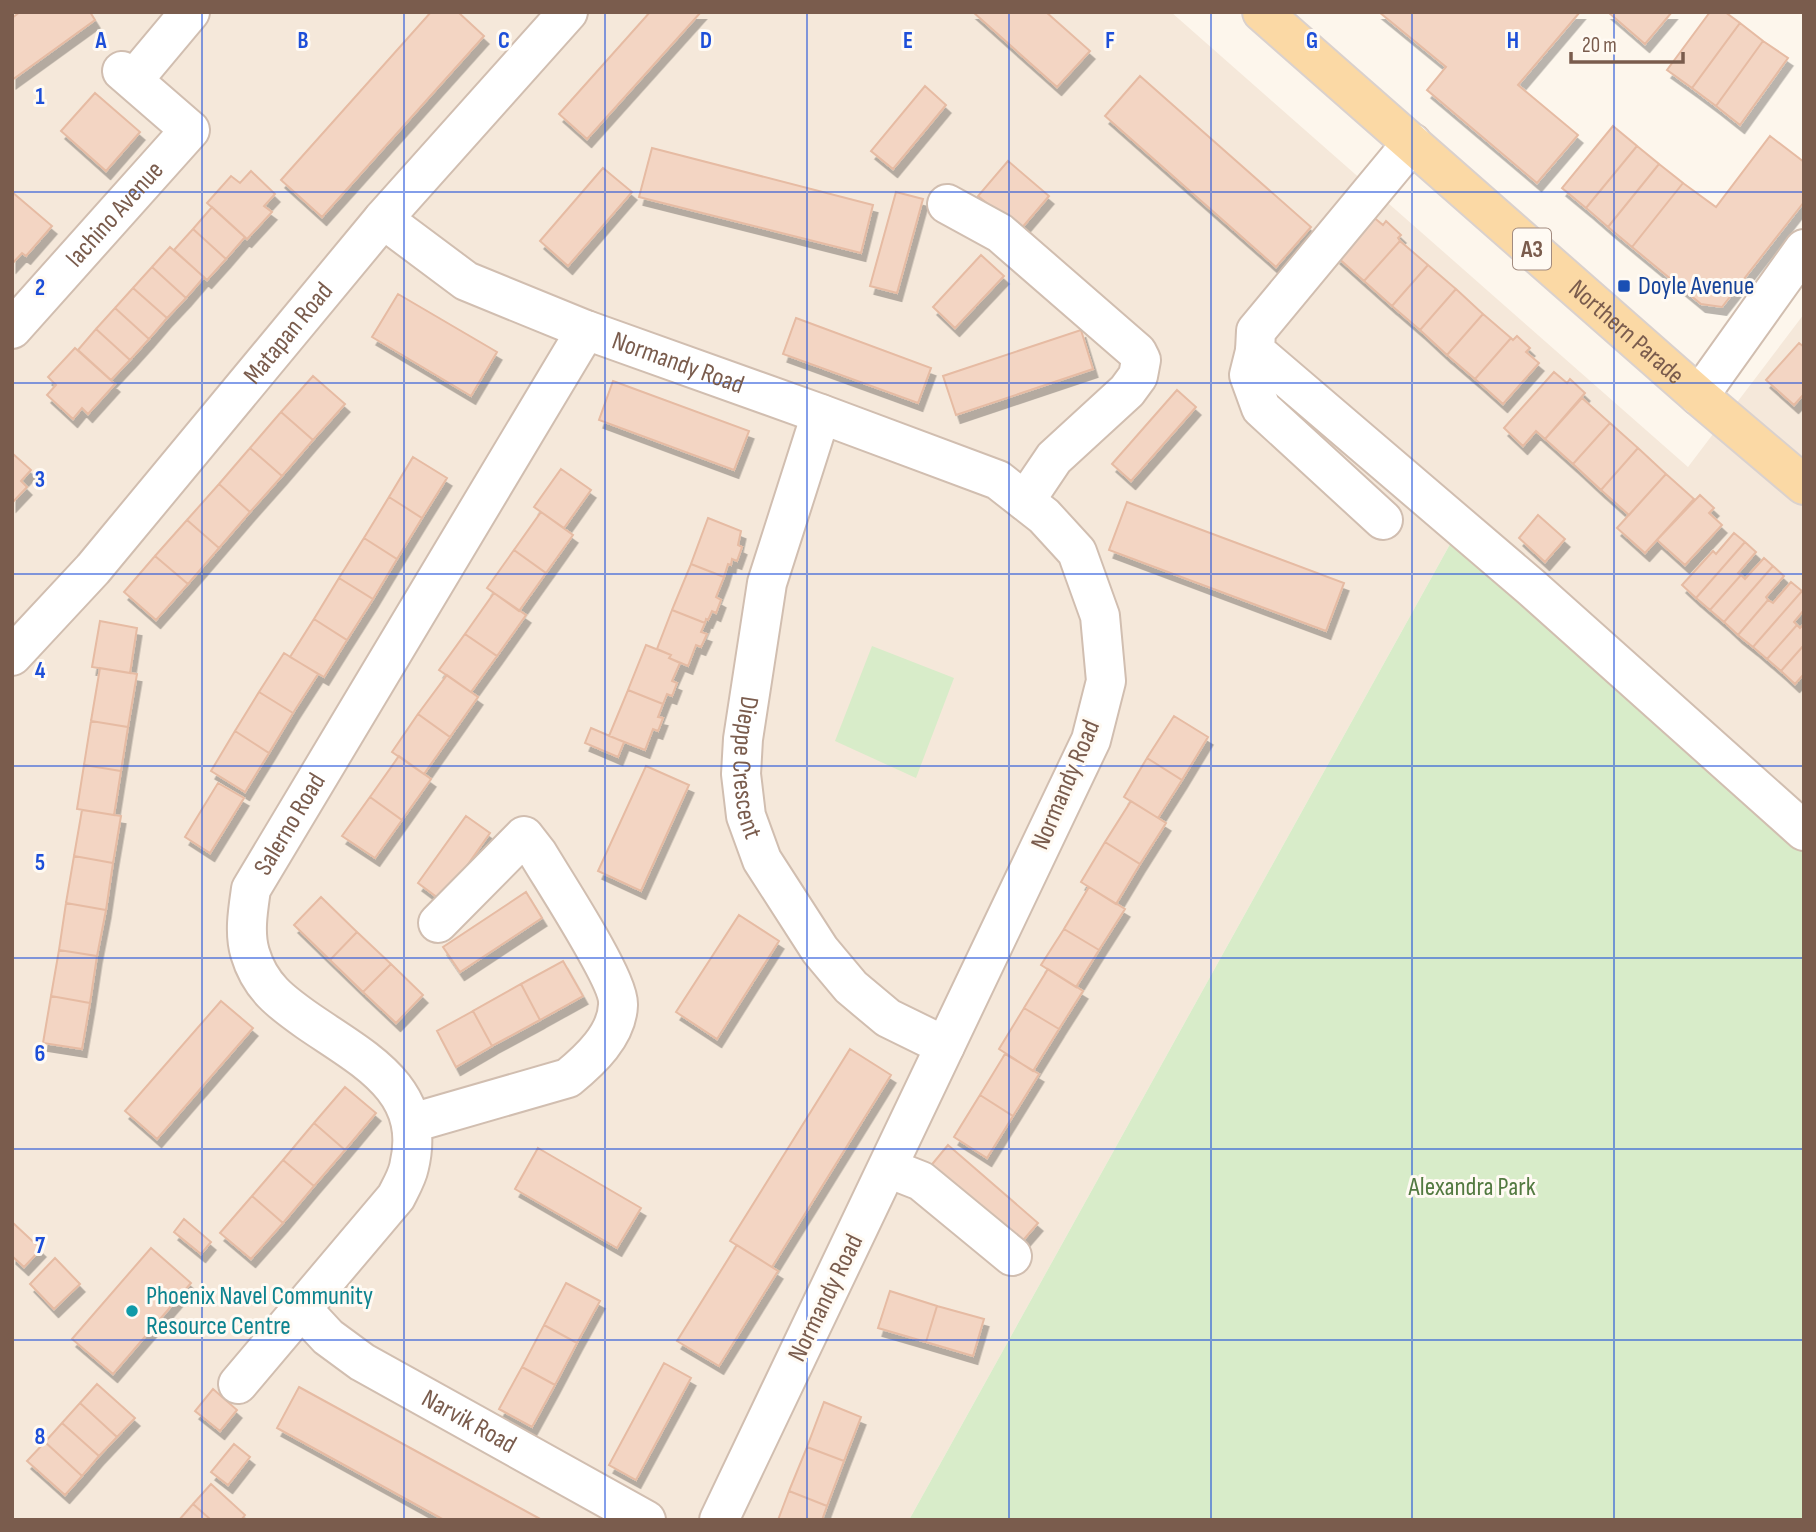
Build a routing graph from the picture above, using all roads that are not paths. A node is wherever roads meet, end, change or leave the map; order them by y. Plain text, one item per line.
1 (190, 12) edge
2 (568, 12) edge
3 (1262, 12) edge
4 (1412, 143) junction
5 (947, 204) dead end
6 (383, 219) junction
7 (1804, 249) edge
8 (12, 329) edge
9 (586, 330) junction
10 (1255, 351) junction
11 (1699, 396) junction
12 (821, 414) junction
13 (1804, 485) edge
14 (1025, 501) junction
15 (1383, 520) dead end
16 (12, 656) edge
17 (1804, 831) edge
18 (438, 923) dead end
19 (945, 1046) junction
20 (412, 1124) junction
21 (888, 1168) junction
22 (1012, 1256) dead end
23 (302, 1309) junction
24 (238, 1384) dead end
25 (646, 1520) edge
26 (719, 1520) edge

1 - 8 street, Iachino Avenue
2 - 6 street, Matapan Road
3 - 4 main road, Northern Parade / A3
4 - 10 street
4 - 11 main road, Northern Parade / A3
5 - 14 street
6 - 9 street, Normandy Road
6 - 16 street, Matapan Road
7 - 11 street
9 - 12 street, Normandy Road
9 - 20 street, Salerno Road
10 - 15 street
10 - 17 street
11 - 13 main road, Northern Parade / A3
12 - 14 street, Normandy Road
12 - 19 street, Dieppe Crescent
14 - 19 street, Normandy Road
18 - 20 street
19 - 21 street, Normandy Road
20 - 23 street, Salerno Road
21 - 22 street
21 - 26 street, Normandy Road
23 - 24 street, Salerno Road
23 - 25 street, Narvik Road

